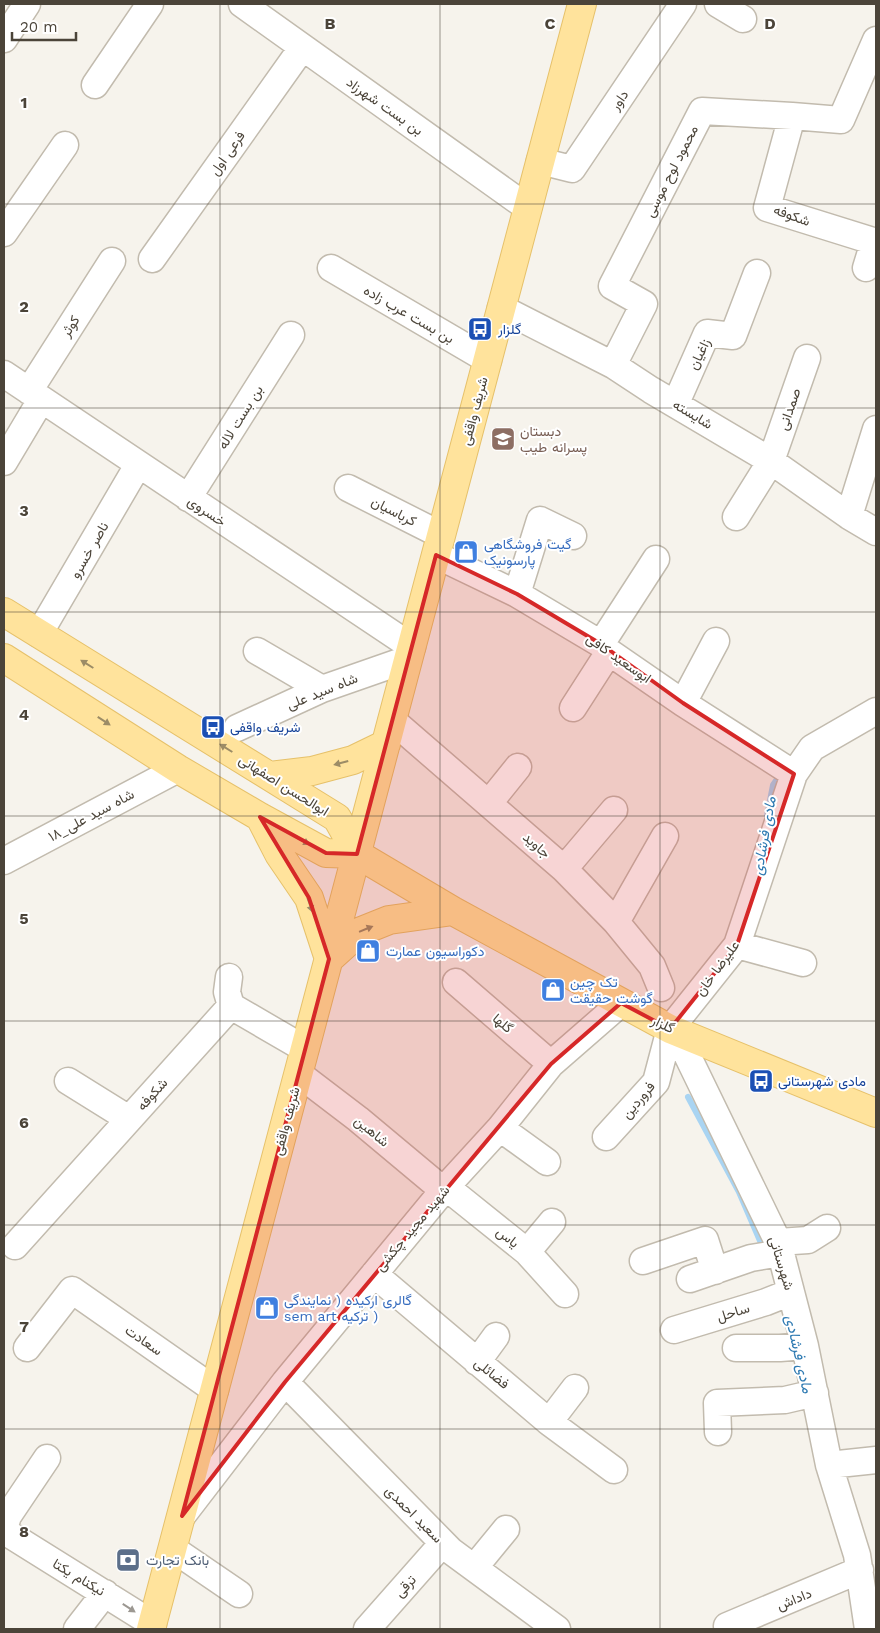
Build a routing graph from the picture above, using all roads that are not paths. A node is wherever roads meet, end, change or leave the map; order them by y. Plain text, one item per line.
1 (27, 4) edge
2 (150, 4) edge
3 (242, 4) edge
4 (582, 4) edge
5 (683, 4) edge
6 (718, 4) edge
7 (744, 18) dead end
8 (4, 40) edge
9 (876, 40) edge
10 (302, 48) junction
11 (95, 85) dead end
12 (792, 116) junction
13 (65, 145) dead end
14 (540, 161) junction
15 (528, 208) junction
16 (4, 233) edge
17 (875, 242) edge
18 (152, 259) dead end
19 (112, 261) dead end
20 (331, 268) dead end
21 (866, 268) dead end
22 (757, 273) dead end
23 (501, 308) junction
24 (292, 335) dead end
25 (807, 358) dead end
26 (488, 360) junction
27 (613, 365) junction
28 (4, 374) edge
29 (35, 396) junction
30 (676, 404) junction
31 (876, 429) edge
32 (771, 461) junction
33 (4, 462) edge
34 (138, 465) junction
35 (348, 488) dead end
36 (188, 498) junction
37 (849, 516) junction
38 (736, 517) dead end
39 (876, 532) edge
40 (572, 536) dead end
41 (438, 545) junction
42 (656, 559) dead end
43 (516, 594) junction
44 (4, 612) edge
45 (39, 634) junction
46 (716, 641) dead end
47 (605, 648) junction
48 (257, 651) dead end
49 (410, 653) junction
50 (4, 658) edge
51 (322, 688) junction
52 (683, 703) junction
53 (573, 708) dead end
54 (870, 720) edge
55 (237, 728) dead end
56 (389, 732) junction
57 (518, 767) dead end
58 (178, 769) junction
59 (794, 774) junction
60 (270, 776) junction
61 (489, 803) junction
62 (614, 810) dead end
63 (260, 817) junction
64 (665, 836) dead end
65 (357, 854) junction
66 (4, 861) edge
67 (564, 869) junction
68 (453, 911) junction
69 (616, 922) junction
70 (737, 945) junction
71 (329, 959) junction
72 (803, 962) dead end
73 (229, 977) dead end
74 (456, 982) dead end
75 (661, 988) dead end
76 (621, 1003) junction
77 (231, 1006) junction
78 (672, 1029) junction
79 (302, 1061) junction
80 (551, 1064) junction
81 (68, 1081) dead end
82 (876, 1114) edge
83 (129, 1119) junction
84 (500, 1128) junction
85 (606, 1137) dead end
86 (547, 1162) dead end
87 (446, 1187) junction
88 (552, 1222) dead end
89 (827, 1228) dead end
90 (15, 1246) dead end
91 (780, 1247) junction
92 (526, 1252) junction
93 (643, 1261) dead end
94 (715, 1271) junction
95 (374, 1274) junction
96 (690, 1279) dead end
97 (791, 1292) junction
98 (564, 1294) dead end
99 (674, 1330) dead end
100 (496, 1336) dead end
101 (793, 1347) junction
102 (27, 1348) dead end
103 (736, 1348) dead end
104 (477, 1362) junction
105 (285, 1382) junction
106 (575, 1388) dead end
107 (215, 1390) junction
108 (815, 1394) junction
109 (549, 1422) junction
110 (718, 1432) dead end
111 (47, 1458) dead end
112 (876, 1460) edge
113 (830, 1465) junction
114 (614, 1470) dead end
115 (182, 1516) junction
116 (506, 1529) dead end
117 (4, 1530) edge
118 (444, 1544) junction
119 (173, 1549) junction
120 (858, 1565) edge
121 (474, 1568) junction
122 (105, 1593) junction
123 (239, 1594) dead end
124 (152, 1626) edge
125 (727, 1626) dead end
126 (77, 1629) edge
127 (367, 1629) edge
128 (557, 1629) edge
129 (868, 1629) edge

1 - 8 street
2 - 11 street
3 - 10 street, بن بست شهرزاد
4 - 14 main road, شریف واقفی
5 - 14 street, داور
6 - 7 street
9 - 12 street, محمود لوح موسی
10 - 15 street, بن بست شهرزاد
10 - 18 street, فرعی اول
12 - 17 street, شکوفه
12 - 27 street, محمود لوح موسی
13 - 16 street
14 - 15 main road, شریف واقفی
15 - 23 main road, شریف واقفی
17 - 21 street
19 - 29 street, کوثر
20 - 26 street, بن بست عرب زاده
22 - 30 street, زاغیان
23 - 26 main road, شریف واقفی
23 - 27 street, شایسته
24 - 36 street, بن بست لاله
25 - 32 street, صمدانی
26 - 41 main road, شریف واقفی
27 - 30 street, شایسته
28 - 29 street, خسروی
29 - 33 street, کوثر
29 - 34 street, خسروی
30 - 32 street, شایسته
31 - 37 street
32 - 37 street, شایسته
32 - 38 street, صمدانی
34 - 36 street, خسروی
34 - 45 street, ناصر خسرو
35 - 41 street, کرباسیان
36 - 49 street, خسروی
37 - 39 street, شایسته
40 - 43 street
41 - 43 street, ابوسعید کافی
41 - 49 main road, شریف واقفی
42 - 47 street
43 - 47 street, ابوسعید کافی
44 - 45 main road, ابوالحسن اصفهانی
60 -> 45 main road, ابوالحسن اصفهانی
46 - 52 street
47 - 52 street, ابوسعید کافی
47 - 53 street
48 - 51 street
49 - 51 street, شاه سید علی
49 - 56 main road, شریف واقفی
50 -> 58 main road
51 - 55 street, شاه سید علی
52 - 59 street, ابوسعید کافی
54 - 59 street, علیرضا خان
56 -> 60 main road
56 - 61 street, جاوید
56 - 65 main road, شریف واقفی
57 - 61 street
58 - 63 main road
58 - 66 street, ۱۸_شاه سید علی
59 - 70 street, علیرضا خان
60 - 65 main road, ابوالحسن اصفهانی
61 - 67 street, جاوید
62 - 67 street
63 -> 65 main road
63 -> 71 main road
64 - 69 street
65 - 68 main road, گلزار
65 - 71 main road, شریف واقفی
67 - 69 street, جاوید
71 -> 68 main road
68 - 76 main road, گلزار
69 - 75 street, جاوید
70 - 72 street
70 - 78 street, علیرضا خان
71 - 79 main road, شریف واقفی
73 - 77 street
74 - 80 street, گلها
76 - 78 main road, گلزار
76 - 80 street, شهید مجید چکشی
77 - 79 street
77 - 83 street, شکوفه
78 - 82 main road, گلزار
78 - 85 street, فروردین
78 - 91 street, شهرستانی
79 - 87 street, شاهین
79 - 107 main road, شریف واقفی
80 - 84 street, شهید مجید چکشی
81 - 83 street
83 - 90 street, شکوفه
84 - 86 street
84 - 87 street, شهید مجید چکشی
87 - 92 street, یاس
87 - 95 street, شهید مجید چکشی
88 - 92 street
89 - 91 street
91 - 94 street
91 - 97 street, شهرستانی
92 - 98 street, یاس
93 - 94 street
94 - 96 street
95 - 104 street, فضائلی
95 - 105 street, شهید مجید چکشی
97 - 99 street, ساحل
97 - 101 street, شهرستانی
100 - 104 street
101 - 103 street
101 - 108 street, شهرستانی
102 - 107 street, سعادت
104 - 109 street, فضائلی
105 - 115 street, شهید مجید چکشی
105 - 118 street, سعید احمدی
106 - 109 street
107 - 115 main road, شریف واقفی
108 - 110 street
108 - 113 street, شهرستانی
109 - 114 street, فضائلی
111 - 117 street
112 - 113 street
113 - 120 street, شهرستانی
115 - 119 main road, شریف واقفی
116 - 121 street
117 - 122 street, نیکنام یکتا
118 - 121 street, سعید احمدی
118 - 127 street, ترقی
119 - 123 street
119 - 124 main road, شریف واقفی
120 - 125 street, داداش
120 - 129 street, شهرستانی
121 - 128 street, سعید احمدی
122 -> 124 street, نیکنام یکتا
122 - 126 street

